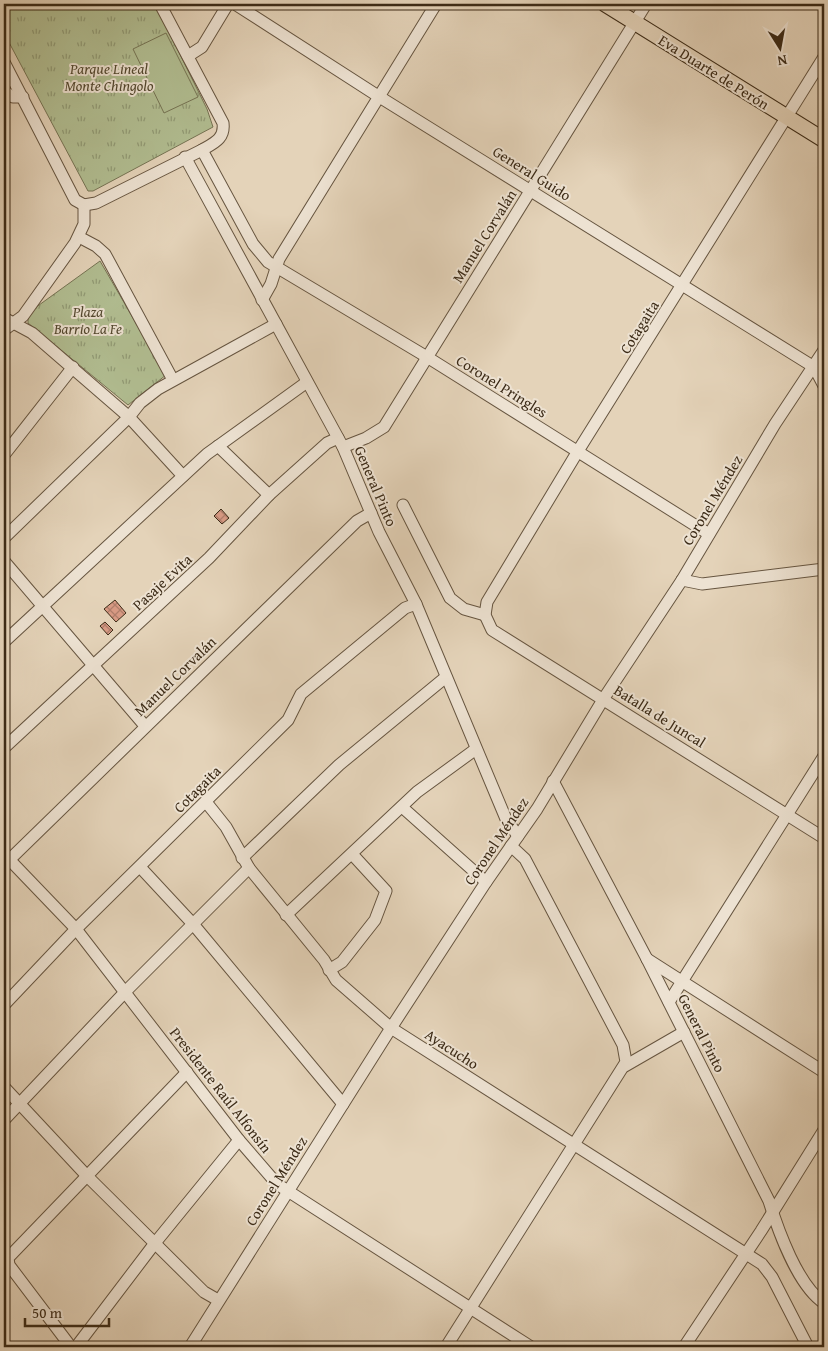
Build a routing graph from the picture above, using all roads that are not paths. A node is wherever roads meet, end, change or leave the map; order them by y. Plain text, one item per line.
1 (160, 4) edge
2 (228, 4) edge
3 (235, 4) edge
4 (436, 4) edge
5 (605, 4) edge
6 (646, 4) edge
7 (635, 22) junction
8 (188, 56) junction
9 (824, 57) edge
10 (4, 62) edge
11 (4, 91) edge
12 (23, 96) junction
13 (378, 96) junction
14 (786, 117) junction
15 (824, 140) edge
16 (202, 150) junction
17 (185, 157) junction
18 (530, 190) junction
19 (84, 205) junction
20 (79, 237) junction
21 (276, 268) junction
22 (683, 285) junction
23 (262, 300) junction
24 (9, 321) edge
25 (276, 324) junction
26 (4, 330) edge
27 (824, 350) edge
28 (427, 357) junction
29 (814, 367) junction
30 (73, 368) junction
31 (173, 380) junction
32 (308, 382) junction
33 (824, 386) edge
34 (129, 417) junction
35 (378, 432) joint
36 (340, 442) junction
37 (218, 446) junction
38 (578, 451) junction
39 (4, 456) edge
40 (182, 476) junction
41 (269, 495) junction
42 (403, 505) dead end
43 (371, 513) junction
44 (709, 534) junction
45 (4, 538) edge
46 (4, 561) edge
47 (824, 569) edge
48 (682, 580) junction
49 (416, 604) junction
50 (43, 608) junction
51 (485, 615) junction
52 (4, 642) edge
53 (94, 666) junction
54 (446, 677) junction
55 (604, 698) junction
56 (145, 726) junction
57 (4, 748) edge
58 (476, 748) junction
59 (824, 756) edge
60 (553, 781) junction
61 (206, 802) junction
62 (402, 807) junction
63 (787, 814) junction
64 (518, 836) junction
65 (824, 838) edge
66 (511, 846) junction
67 (352, 854) junction
68 (242, 858) junction
69 (5, 860) edge
70 (140, 866) junction
71 (249, 868) junction
72 (486, 882) junction
73 (286, 915) junction
74 (193, 924) junction
75 (76, 929) junction
76 (647, 958) junction
77 (329, 970) junction
78 (682, 980) junction
79 (126, 991) junction
80 (669, 1002) junction
81 (4, 1005) edge
82 (391, 1028) junction
83 (684, 1032) junction
84 (626, 1060) junction
85 (187, 1072) junction
86 (824, 1072) edge
87 (4, 1087) edge
88 (19, 1104) junction
89 (343, 1104) junction
90 (4, 1120) edge
91 (824, 1130) edge
92 (239, 1140) junction
93 (576, 1145) junction
94 (87, 1176) junction
95 (286, 1192) junction
96 (772, 1211) junction
97 (155, 1243) junction
98 (745, 1254) junction
99 (218, 1300) junction
100 (822, 1301) edge
101 (470, 1309) junction
102 (71, 1347) edge
103 (76, 1347) edge
104 (190, 1347) edge
105 (446, 1347) edge
106 (532, 1347) edge
107 (684, 1347) edge
108 (808, 1347) edge

1 - 8 street
2 - 8 street
3 - 13 street, General Guido
4 - 13 street
5 - 7 main road, Eva Duarte de Perón
6 - 7 street, Manuel Corvalán
7 - 14 main road, Eva Duarte de Perón
7 - 18 street, Manuel Corvalán
8 - 16 street
9 - 14 street, Cotagaita
10 - 12 street
11 - 12 street
12 - 19 street
13 - 18 street, General Guido
13 - 21 street
14 - 15 main road, Eva Duarte de Perón
14 - 22 street, Cotagaita
16 - 17 street
16 - 21 street
17 - 19 street
17 - 23 street, General Pinto
18 - 22 street, General Guido
18 - 28 street, Manuel Corvalán
19 - 20 street
20 - 24 street
20 - 31 street
21 - 23 street
21 - 28 street, Coronel Pringles
22 - 29 street, General Guido
22 - 38 street, Cotagaita
23 - 25 street, General Pinto
24 - 26 street
24 - 30 street
25 - 31 street
25 - 32 street, General Pinto
27 - 29 street, Coronel Méndez
28 - 35 street, Manuel Corvalán
28 - 38 street, Coronel Pringles
29 - 33 street
29 - 44 street, Coronel Méndez
30 - 34 street
30 - 39 street
31 - 34 street
32 - 36 street, General Pinto
32 - 37 street
34 - 40 street
34 - 45 street
35 - 36 street, Pasaje Evita
36 - 41 street, Pasaje Evita
36 - 43 street, General Pinto
37 - 40 street
37 - 41 street
38 - 44 street, Coronel Pringles
38 - 51 street, Cotagaita
40 - 50 street
41 - 53 street, Pasaje Evita
42 - 51 street
43 - 49 street, General Pinto
43 - 56 street, Manuel Corvalán
44 - 48 street, Coronel Méndez
46 - 50 street
47 - 48 street
48 - 55 street, Coronel Méndez
49 - 54 street, General Pinto
49 - 61 street, Cotagaita
50 - 52 street
50 - 53 street
51 - 55 street, Batalla de Juncal
53 - 56 street
53 - 57 street, Pasaje Evita
54 - 58 street, General Pinto
54 - 68 street
55 - 60 street, Coronel Méndez
55 - 63 street, Batalla de Juncal
56 - 69 street, Manuel Corvalán
58 - 62 street
58 - 64 street, General Pinto
59 - 63 street
60 - 64 street, Coronel Méndez
60 - 76 street, General Pinto
61 - 68 street, Ayacucho
61 - 70 street, Cotagaita
62 - 67 street
62 - 72 street
63 - 65 street, Batalla de Juncal
63 - 78 street
64 - 66 street, Coronel Méndez
66 - 72 street, Coronel Méndez
66 - 84 street
67 - 73 street
67 - 77 street
68 - 71 street, Ayacucho
69 - 75 street, Presidente Raúl Alfonsín
70 - 74 street
70 - 75 street, Cotagaita
71 - 73 street, Ayacucho
71 - 74 street
72 - 82 street, Coronel Méndez
73 - 77 street, Ayacucho
74 - 79 street
74 - 89 street
75 - 79 street, Presidente Raúl Alfonsín
75 - 81 street, Cotagaita
76 - 78 street
76 - 80 street, General Pinto
77 - 82 street, Ayacucho
78 - 80 street
78 - 86 street
79 - 85 street, Presidente Raúl Alfonsín
79 - 88 street
80 - 83 street, General Pinto
82 - 89 street, Coronel Méndez
82 - 93 street, Ayacucho
83 - 84 street
83 - 96 street, General Pinto
84 - 93 street
85 - 92 street, Presidente Raúl Alfonsín
85 - 94 street
87 - 88 street
88 - 90 street
88 - 94 street
89 - 95 street, Coronel Méndez
91 - 96 street
92 - 95 street, Presidente Raúl Alfonsín
92 - 97 street
93 - 98 street, Ayacucho
93 - 101 street
94 - 97 street
94 - 102 street
95 - 99 street, Coronel Méndez
95 - 101 street, Presidente Raúl Alfonsín
96 - 98 street
96 - 100 street, General Pinto
97 - 99 street
97 - 103 street
98 - 107 street
98 - 108 street, Ayacucho
99 - 104 street, Coronel Méndez
101 - 105 street
101 - 106 street, Presidente Raúl Alfonsín

